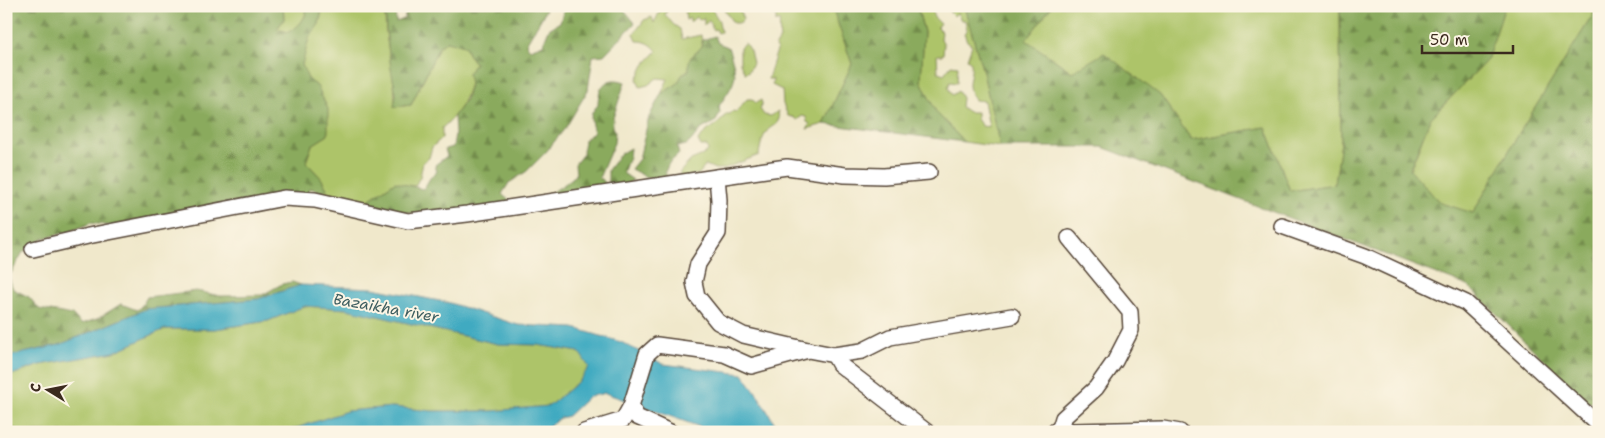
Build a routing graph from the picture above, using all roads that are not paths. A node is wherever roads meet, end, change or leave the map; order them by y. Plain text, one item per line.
1 (929, 172) dead end
2 (717, 177) junction
3 (1282, 226) dead end
4 (1069, 238) dead end
5 (33, 249) dead end
6 (1012, 316) dead end
7 (808, 350) junction
8 (834, 355) junction
9 (631, 406) junction
10 (1599, 425) edge
11 (1057, 430) edge
12 (584, 432) edge
13 (670, 432) edge
14 (927, 432) edge
15 (1180, 432) edge

1 - 2 street
2 - 5 street
2 - 7 street
3 - 10 street
4 - 11 street
6 - 8 street
7 - 8 street
7 - 9 street
8 - 14 street
9 - 12 street
9 - 13 street
11 - 15 street

